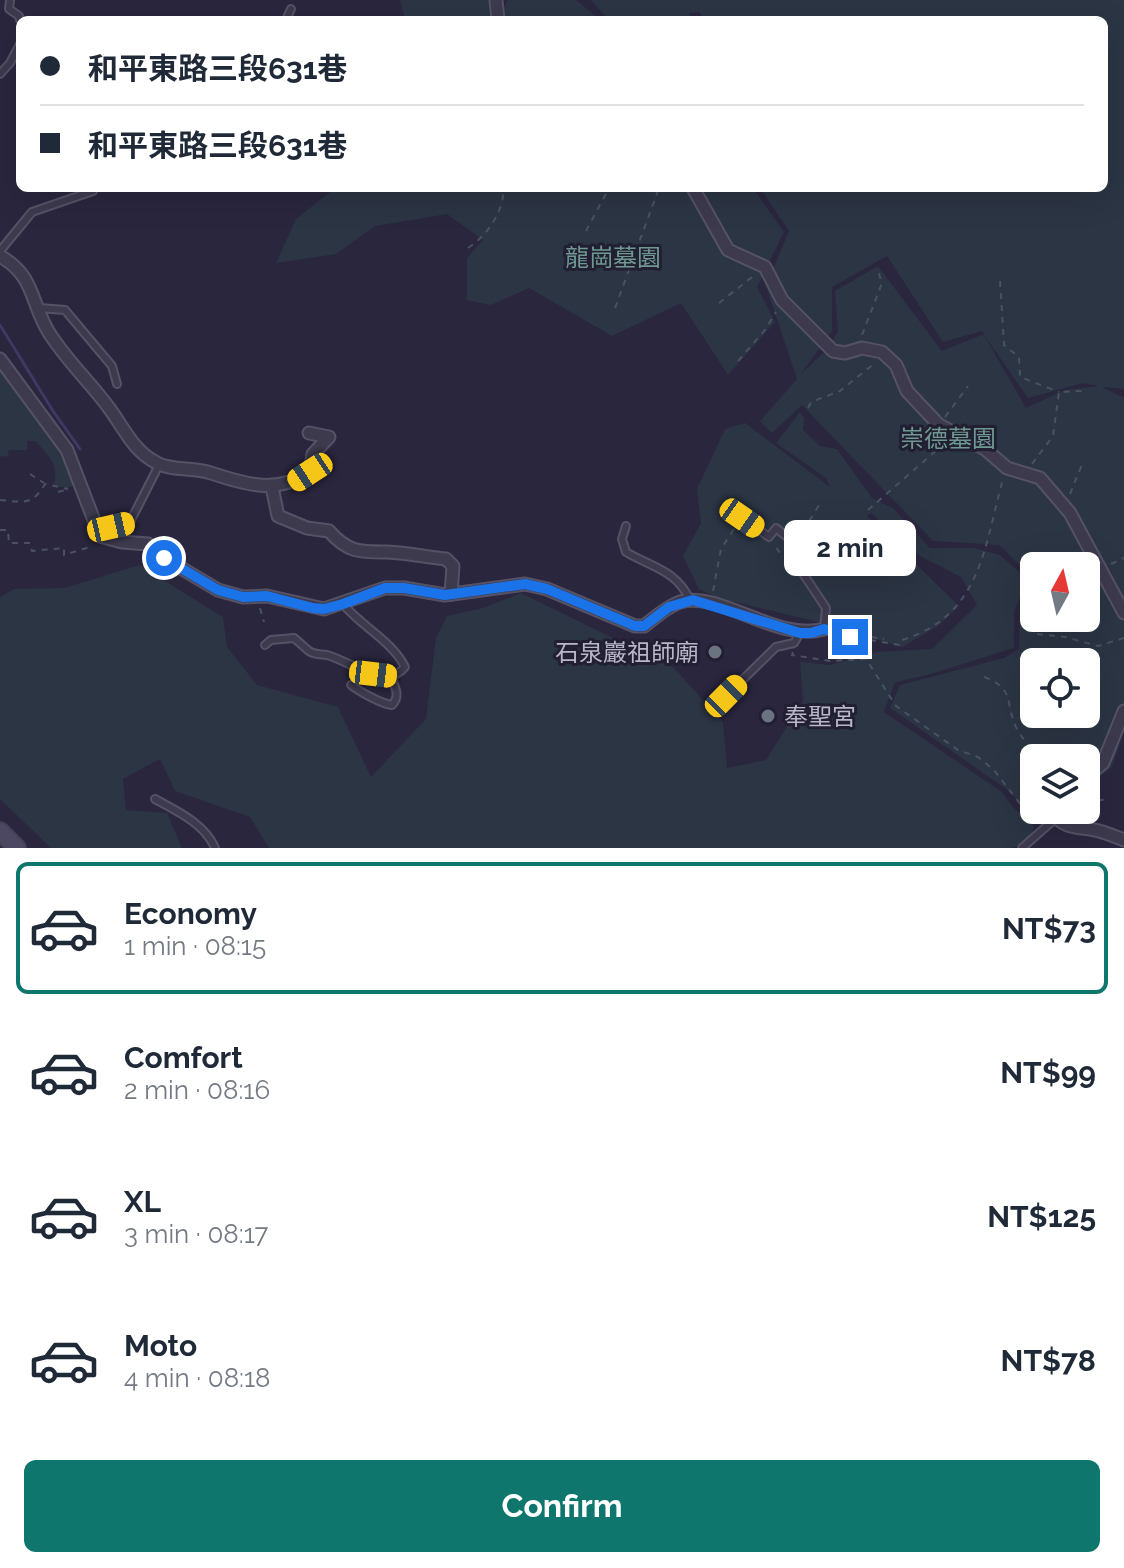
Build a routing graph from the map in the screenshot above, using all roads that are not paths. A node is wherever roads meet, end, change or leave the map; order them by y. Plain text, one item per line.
1 (10, 0) edge
2 (291, 9) dead end
3 (19, 16) edge
4 (288, 16) edge
5 (16, 52) edge
6 (0, 74) edge
7 (90, 192) edge
8 (695, 192) edge
9 (0, 253) edge
10 (39, 308) junction
11 (0, 359) edge
12 (117, 384) dead end
13 (309, 433) dead end
14 (159, 465) junction
15 (272, 487) junction
16 (742, 518) road end
17 (626, 526) dead end
18 (98, 531) junction
19 (792, 541) junction
20 (815, 553) dead end
21 (451, 594) junction
22 (690, 600) junction
23 (343, 604) junction
24 (1124, 613) edge
25 (824, 629) junction
26 (861, 632) dead end
27 (797, 638) junction
28 (265, 645) dead end
29 (390, 676) junction
30 (351, 685) dead end
31 (726, 696) dead end
32 (1124, 711) edge
33 (1100, 765) edge
34 (155, 799) dead end
35 (1048, 824) edge
36 (1068, 824) edge
37 (0, 831) edge
38 (1124, 840) edge
39 (17, 848) edge
40 (215, 848) edge
41 (1022, 848) edge

1 - 3 lane
2 - 4 lane
5 - 6 lane
7 - 9 lane
8 - 24 street
9 - 10 street
10 - 12 lane
10 - 14 street
11 - 18 street
13 - 15 street
14 - 15 street
14 - 18 lane
15 - 21 street
16 - 19 lane
17 - 22 lane
18 - 23 street
19 - 20 lane
19 - 25 lane
21 - 22 street
21 - 23 street
22 - 27 street
23 - 29 lane
25 - 26 lane
25 - 27 street
27 - 31 lane
28 - 29 lane
29 - 30 lane
32 - 33 street
34 - 40 lane
35 - 41 lane
36 - 38 street
37 - 39 main road

